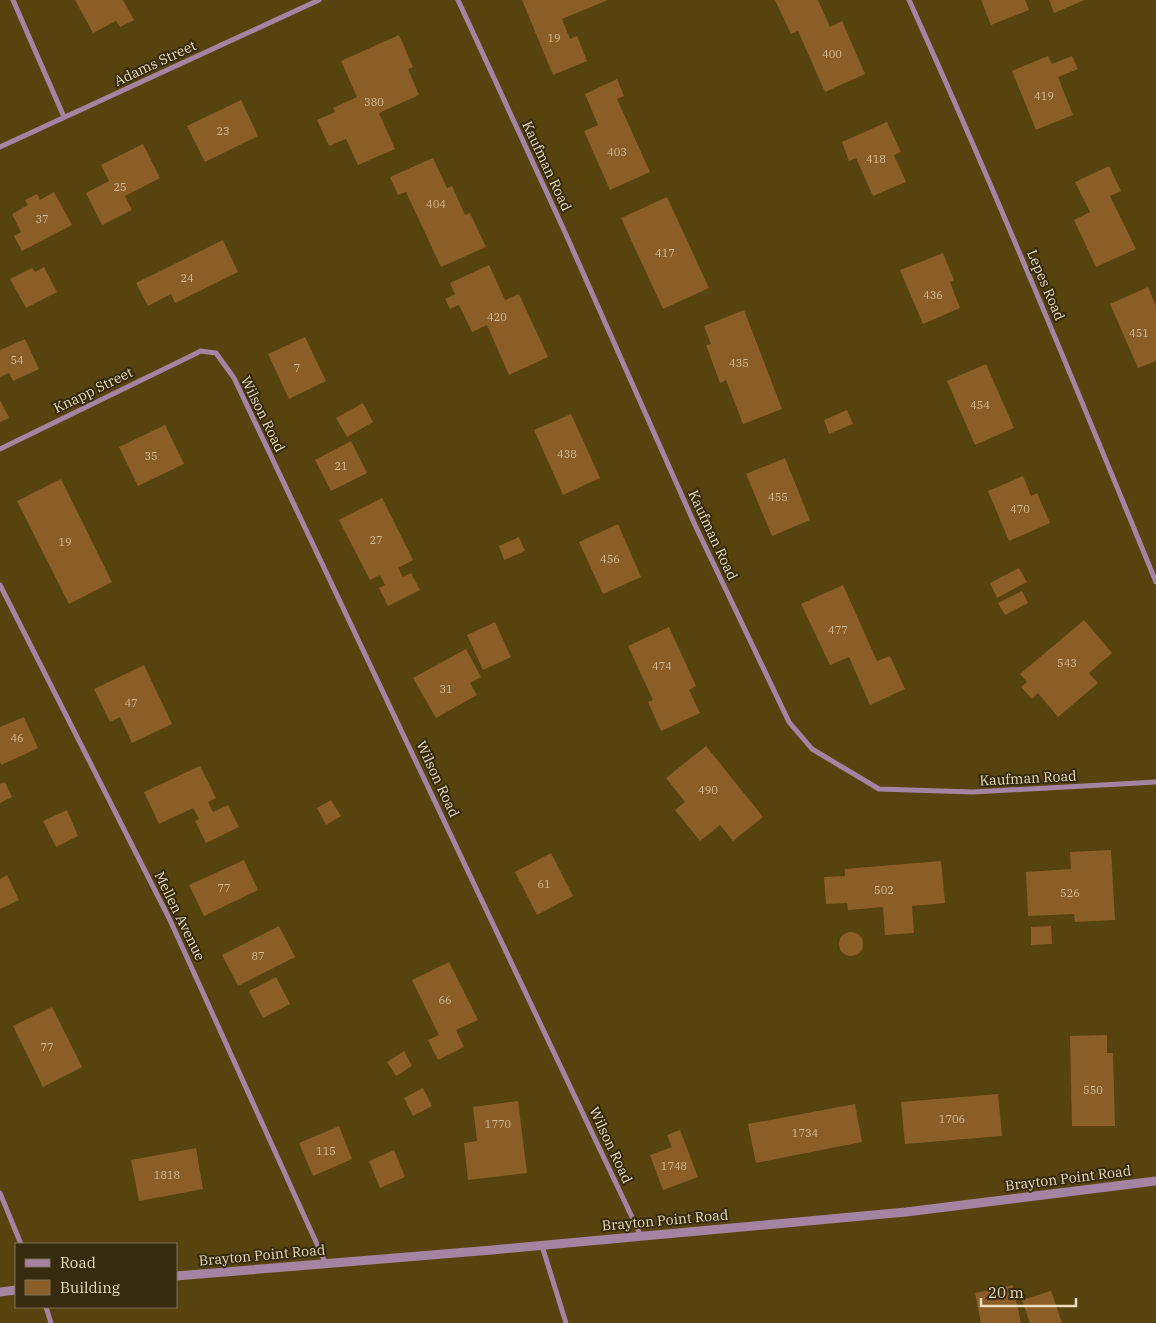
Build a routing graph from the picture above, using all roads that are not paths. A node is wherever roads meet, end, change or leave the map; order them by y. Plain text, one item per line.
1 (13, 0) edge
2 (319, 0) edge
3 (458, 0) edge
4 (909, 0) edge
5 (64, 117) junction
6 (0, 147) edge
7 (197, 353) joint
8 (0, 449) edge
9 (1156, 582) edge
10 (0, 585) edge
11 (1156, 782) edge
12 (1156, 1181) edge
13 (0, 1193) edge
14 (641, 1236) junction
15 (21, 1243) edge
16 (542, 1246) junction
17 (326, 1264) junction
18 (178, 1276) edge
19 (15, 1290) edge
20 (0, 1292) edge
21 (46, 1308) edge
22 (51, 1323) edge
23 (566, 1323) edge

1 - 5 street
2 - 5 street, Adams Street
3 - 11 street, Kaufman Road
4 - 9 street, Lepes Road
5 - 6 street, Adams Street
7 - 8 street, Knapp Street
7 - 14 street, Wilson Road
10 - 17 street, Mellen Avenue
12 - 14 street, Brayton Point Road
13 - 15 street
14 - 16 street, Brayton Point Road
16 - 17 street, Brayton Point Road
16 - 23 street
17 - 18 street, Brayton Point Road
19 - 20 street
21 - 22 street

